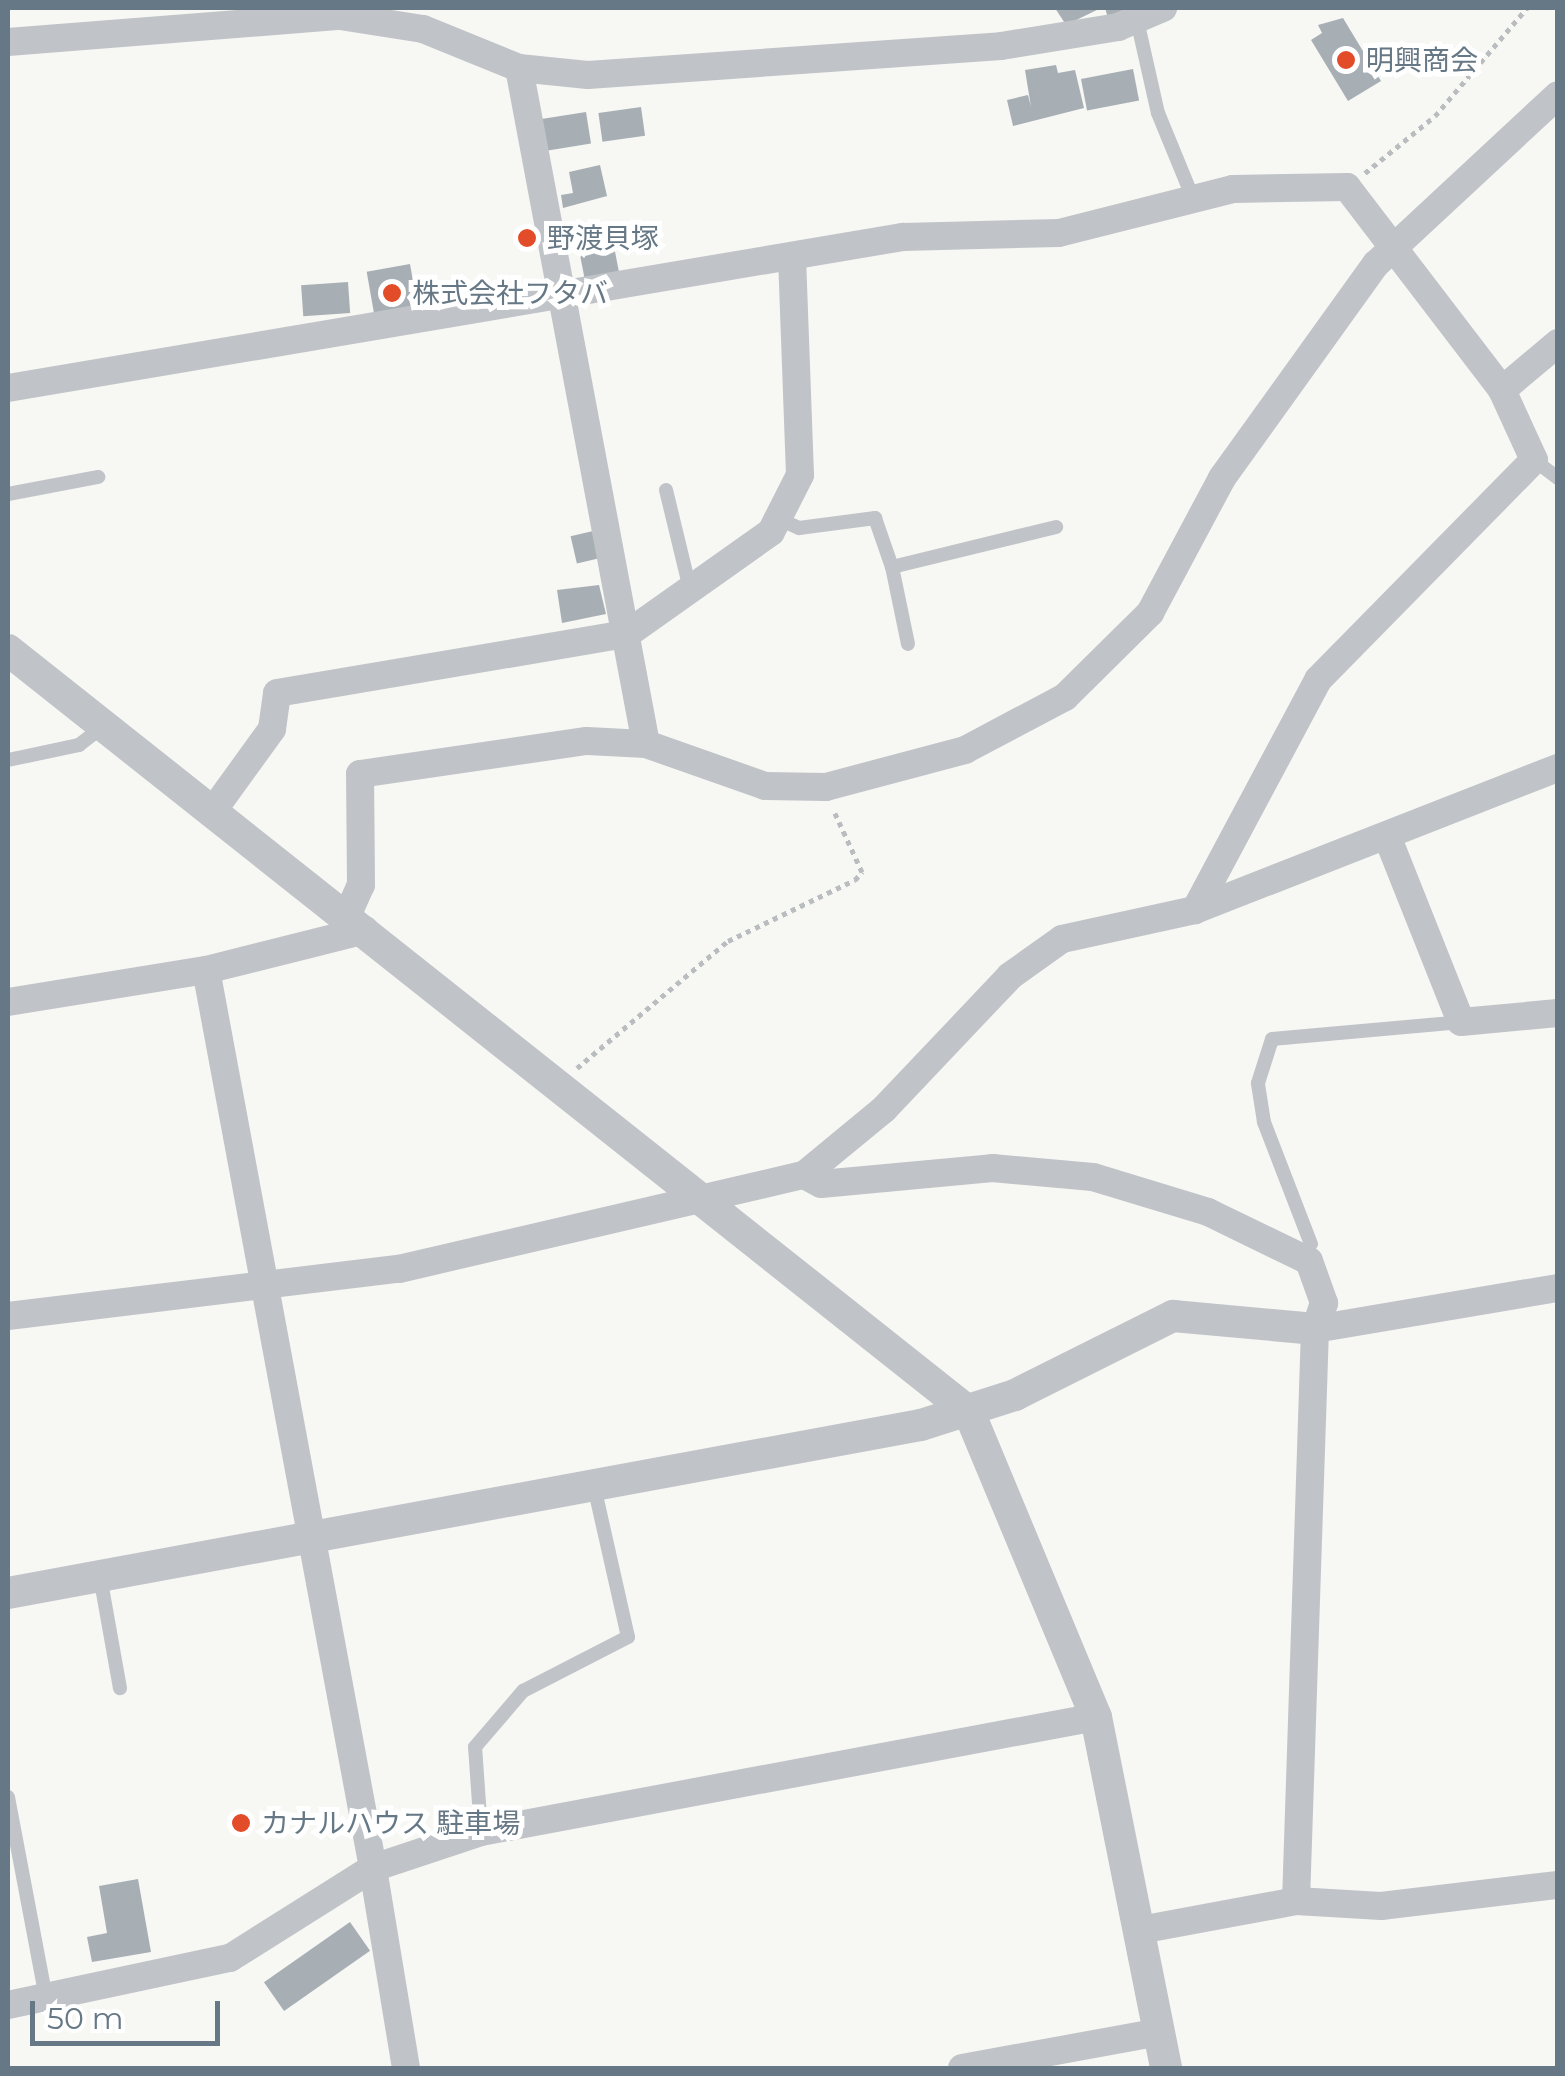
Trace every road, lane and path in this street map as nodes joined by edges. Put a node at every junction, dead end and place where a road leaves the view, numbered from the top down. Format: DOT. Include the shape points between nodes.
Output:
graph roads {
  1 [pos="1162,8"];
  2 [pos="1527,8"];
  3 [pos="1137,20"];
  4 [pos="8,42"];
  5 [pos="519,68"];
  6 [pos="1558,96"];
  7 [pos="1346,187"];
  8 [pos="1192,196"];
  9 [pos="1391,247"];
  10 [pos="792,258"];
  11 [pos="558,298"];
  12 [pos="1558,343"];
  13 [pos="8,388"];
  14 [pos="1502,390"];
  15 [pos="1534,460"];
  16 [pos="98,477"];
  17 [pos="1558,478"];
  18 [pos="666,490"];
  19 [pos="8,494"];
  20 [pos="781,520"];
  21 [pos="1056,528"];
  22 [pos="892,567"];
  23 [pos="690,589"];
  24 [pos="627,634"];
  25 [pos="908,644"];
  26 [pos="8,650"];
  27 [pos="102,727"];
  28 [pos="646,744"];
  29 [pos="8,760"];
  30 [pos="1558,768"];
  31 [pos="826,787"];
  32 [pos="212,812"];
  33 [pos="1387,836"];
  34 [pos="1196,910"];
  35 [pos="356,923"];
  36 [pos="206,970"];
  37 [pos="8,1002"];
  38 [pos="1558,1013"];
  39 [pos="1462,1022"];
  40 [pos="562,1082"];
  41 [pos="804,1175"];
  42 [pos="714,1201"];
  43 [pos="1310,1252"];
  44 [pos="1558,1288"];
  45 [pos="264,1290"];
  46 [pos="8,1316"];
  47 [pos="1314,1330"];
  48 [pos="969,1412"];
  49 [pos="594,1484"];
  50 [pos="312,1537"];
  51 [pos="100,1576"];
  52 [pos="8,1593"];
  53 [pos="120,1688"];
  54 [pos="1096,1718"];
  55 [pos="8,1797"];
  56 [pos="481,1832"];
  57 [pos="373,1868"];
  58 [pos="1558,1885"];
  59 [pos="1296,1901"];
  60 [pos="1140,1930"];
  61 [pos="46,1998"];
  62 [pos="8,2005"];
  63 [pos="1160,2032"];
  64 [pos="406,2068"];
  65 [pos="962,2068"];
  66 [pos="1166,2068"];
  1 -- 3 [label="street"];
  2 -- 7 [label="path" via="1435,116"];
  3 -- 5 [label="street" via="1001,46 588,75"];
  3 -- 8 [label="lane" via="1158,113"];
  4 -- 5 [label="street" via="340,16 423,29"];
  5 -- 11 [label="street"];
  6 -- 9 [label="street"];
  7 -- 8 [label="street" via="1300,182"];
  7 -- 9 [label="street"];
  8 -- 10 [label="street" via="1059,233 903,237"];
  9 -- 14 [label="street"];
  9 -- 31 [label="street" via="1222,478 1150,613 1093,676 966,750"];
  10 -- 11 [label="street"];
  10 -- 20 [label="street" via="800,475"];
  11 -- 13 [label="street"];
  11 -- 24 [label="street"];
  12 -- 14 [label="street"];
  14 -- 15 [label="street"];
  15 -- 17 [label="lane"];
  15 -- 34 [label="street" via="1318,680"];
  16 -- 19 [label="lane"];
  18 -- 23 [label="lane"];
  20 -- 22 [label="lane" via="798,528 874,518"];
  20 -- 23 [label="street"];
  21 -- 22 [label="lane"];
  22 -- 25 [label="lane"];
  23 -- 24 [label="street"];
  24 -- 28 [label="street"];
  24 -- 32 [label="street" via="276,693 272,729"];
  26 -- 27 [label="street"];
  27 -- 29 [label="lane" via="79,745"];
  27 -- 32 [label="street"];
  28 -- 31 [label="street" via="765,786"];
  28 -- 35 [label="street" via="587,741 360,774"];
  30 -- 33 [label="street"];
  31 -- 40 [label="path" via="862,872 855,880 728,940"];
  32 -- 35 [label="street"];
  33 -- 34 [label="street"];
  33 -- 39 [label="street"];
  34 -- 41 [label="street" via="1080,930 1038,953 884,1110"];
  35 -- 36 [label="street"];
  35 -- 40 [label="street"];
  36 -- 37 [label="street"];
  36 -- 45 [label="street"];
  38 -- 39 [label="street"];
  39 -- 43 [label="lane" via="1272,1038 1258,1083 1264,1122"];
  40 -- 42 [label="street"];
  41 -- 42 [label="street"];
  41 -- 43 [label="street" via="822,1184 992,1168 1093,1177"];
  42 -- 45 [label="street"];
  42 -- 48 [label="street"];
  43 -- 47 [label="street" via="1324,1302"];
  44 -- 47 [label="street"];
  45 -- 46 [label="street"];
  45 -- 50 [label="street"];
  47 -- 48 [label="street" via="1173,1316"];
  47 -- 59 [label="street"];
  48 -- 49 [label="street"];
  48 -- 54 [label="street"];
  49 -- 50 [label="street"];
  49 -- 56 [label="lane" via="628,1637 522,1691 475,1747"];
  50 -- 51 [label="street"];
  50 -- 57 [label="street"];
  51 -- 52 [label="street"];
  51 -- 53 [label="lane"];
  54 -- 56 [label="street"];
  54 -- 60 [label="street"];
  55 -- 61 [label="lane"];
  56 -- 57 [label="street"];
  57 -- 61 [label="street" via="230,1958"];
  57 -- 64 [label="street"];
  58 -- 59 [label="street" via="1381,1906"];
  59 -- 60 [label="street"];
  60 -- 63 [label="street"];
  61 -- 62 [label="street"];
  63 -- 65 [label="street"];
  63 -- 66 [label="street"];
}
